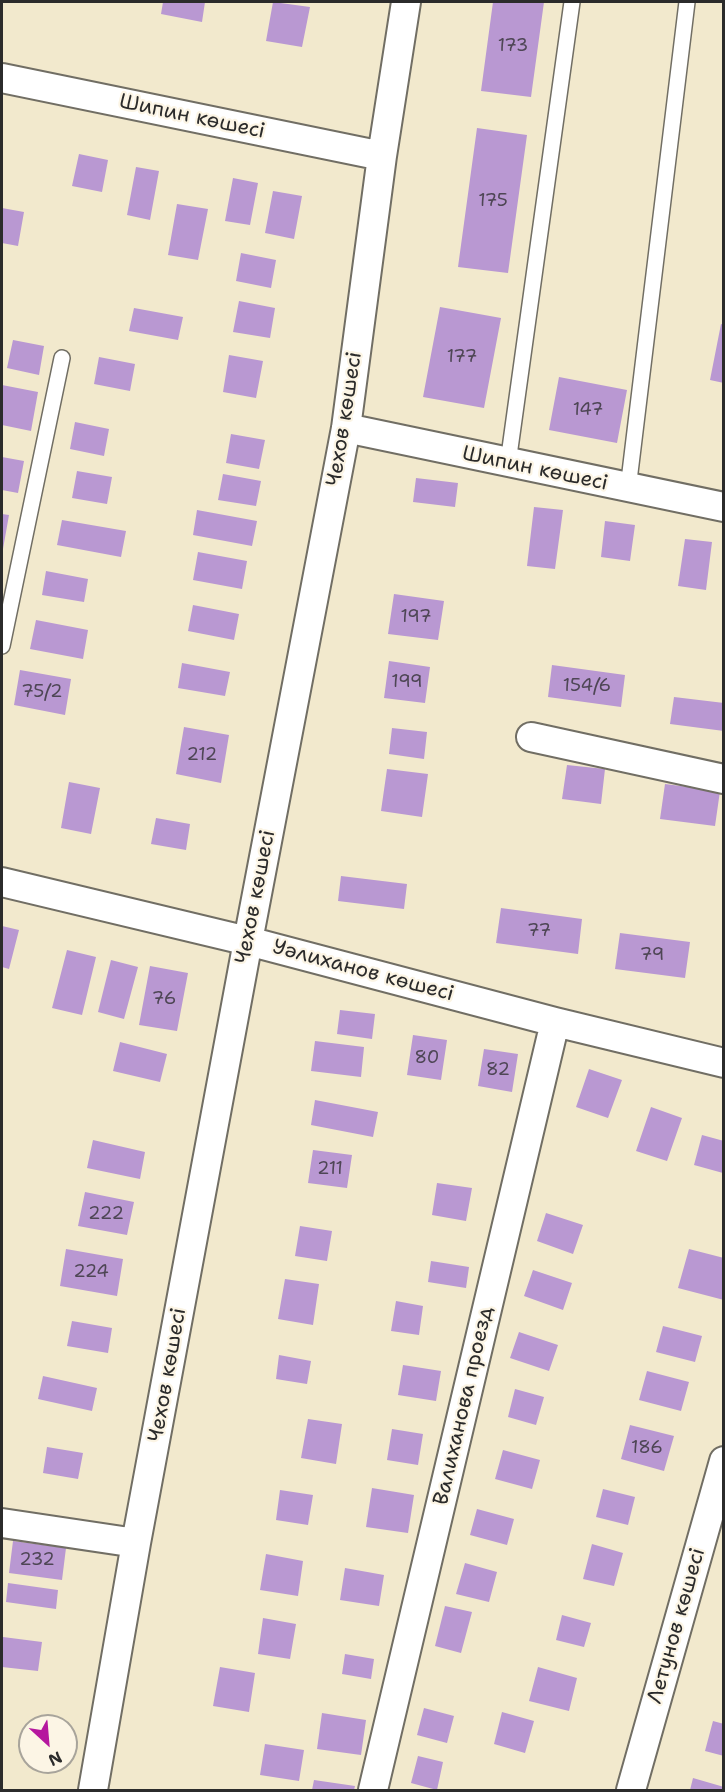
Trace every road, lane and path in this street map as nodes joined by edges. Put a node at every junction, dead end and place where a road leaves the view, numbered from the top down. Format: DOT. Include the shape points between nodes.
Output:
graph roads {
  1 [pos="406,2"];
  2 [pos="572,2"];
  3 [pos="687,2"];
  4 [pos="2,78"];
  5 [pos="382,156"];
  6 [pos="62,358"];
  7 [pos="346,428"];
  8 [pos="508,463"];
  9 [pos="628,489"];
  10 [pos="723,507"];
  11 [pos="2,646"];
  12 [pos="531,737"];
  13 [pos="723,779"];
  14 [pos="2,882"];
  15 [pos="248,941"];
  16 [pos="555,1022"];
  17 [pos="723,1063"];
  18 [pos="723,1461"];
  19 [pos="2,1523"];
  20 [pos="136,1543"];
  21 [pos="93,1791"];
  22 [pos="373,1791"];
  23 [pos="631,1791"];
  1 -- 5 [label="street, Чехов көшесі"];
  2 -- 8 [label="lane"];
  3 -- 9 [label="lane"];
  4 -- 5 [label="street, Шипин көшесі"];
  5 -- 7 [label="street, Чехов көшесі"];
  6 -- 11 [label="lane"];
  7 -- 8 [label="street, Шипин көшесі"];
  7 -- 15 [label="street, Чехов көшесі"];
  8 -- 9 [label="street, Шипин көшесі"];
  9 -- 10 [label="street, Шипин көшесі"];
  12 -- 13 [label="street"];
  14 -- 15 [label="street, Уәлиханов көшесі"];
  15 -- 16 [label="street, Уәлиханов көшесі"];
  15 -- 20 [label="street, Чехов көшесі"];
  16 -- 17 [label="street, Уәлиханов көшесі"];
  16 -- 22 [label="street, Валиханова проезд"];
  18 -- 23 [label="street, Летунов көшесі"];
  19 -- 20 [label="street"];
  20 -- 21 [label="street, Чехов көшесі"];
}
